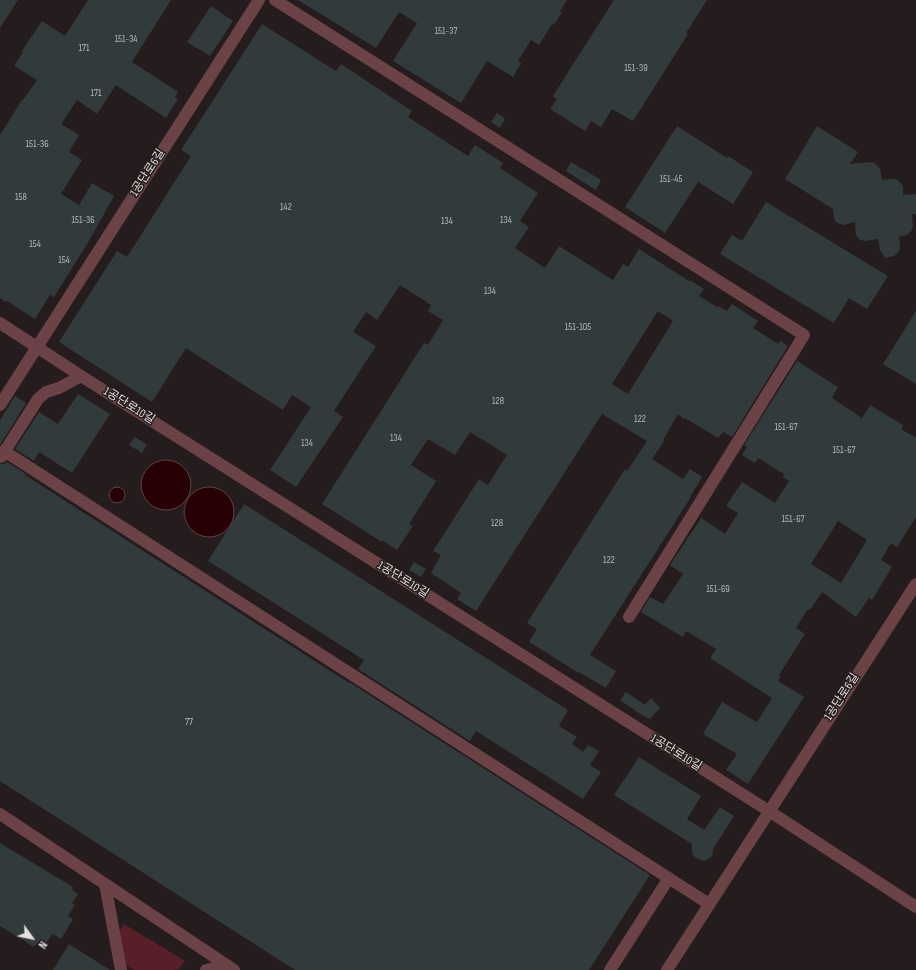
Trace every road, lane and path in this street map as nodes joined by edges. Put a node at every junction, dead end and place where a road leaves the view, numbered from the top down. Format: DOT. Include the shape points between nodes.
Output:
graph roads {
  1 [pos="259,0"];
  2 [pos="275,0"];
  3 [pos="0,323"];
  4 [pos="37,347"];
  5 [pos="81,376"];
  6 [pos="0,405"];
  7 [pos="2,455"];
  8 [pos="916,584"];
  9 [pos="629,617"];
  10 [pos="769,811"];
  11 [pos="0,814"];
  12 [pos="670,878"];
  13 [pos="105,884"];
  14 [pos="710,904"];
  15 [pos="916,907"];
  16 [pos="230,968"];
  17 [pos="121,970"];
  18 [pos="206,970"];
  19 [pos="610,970"];
  20 [pos="666,970"];
  1 -- 4 [label="street, 1공단로6길"];
  2 -- 9 [label="street" via="804,335"];
  3 -- 4 [label="street, 1공단로10길"];
  4 -- 5 [label="street, 1공단로10길"];
  4 -- 6 [label="street"];
  5 -- 7 [label="street" via="46,392 38,399"];
  5 -- 10 [label="street, 1공단로10길"];
  7 -- 12 [label="street"];
  8 -- 10 [label="street, 1공단로6길"];
  10 -- 14 [label="street"];
  10 -- 15 [label="street, 1공단로10길"];
  11 -- 13 [label="street"];
  12 -- 14 [label="street"];
  12 -- 19 [label="street"];
  13 -- 16 [label="street"];
  13 -- 17 [label="street"];
  14 -- 20 [label="street"];
  16 -- 18 [label="street"];
}
